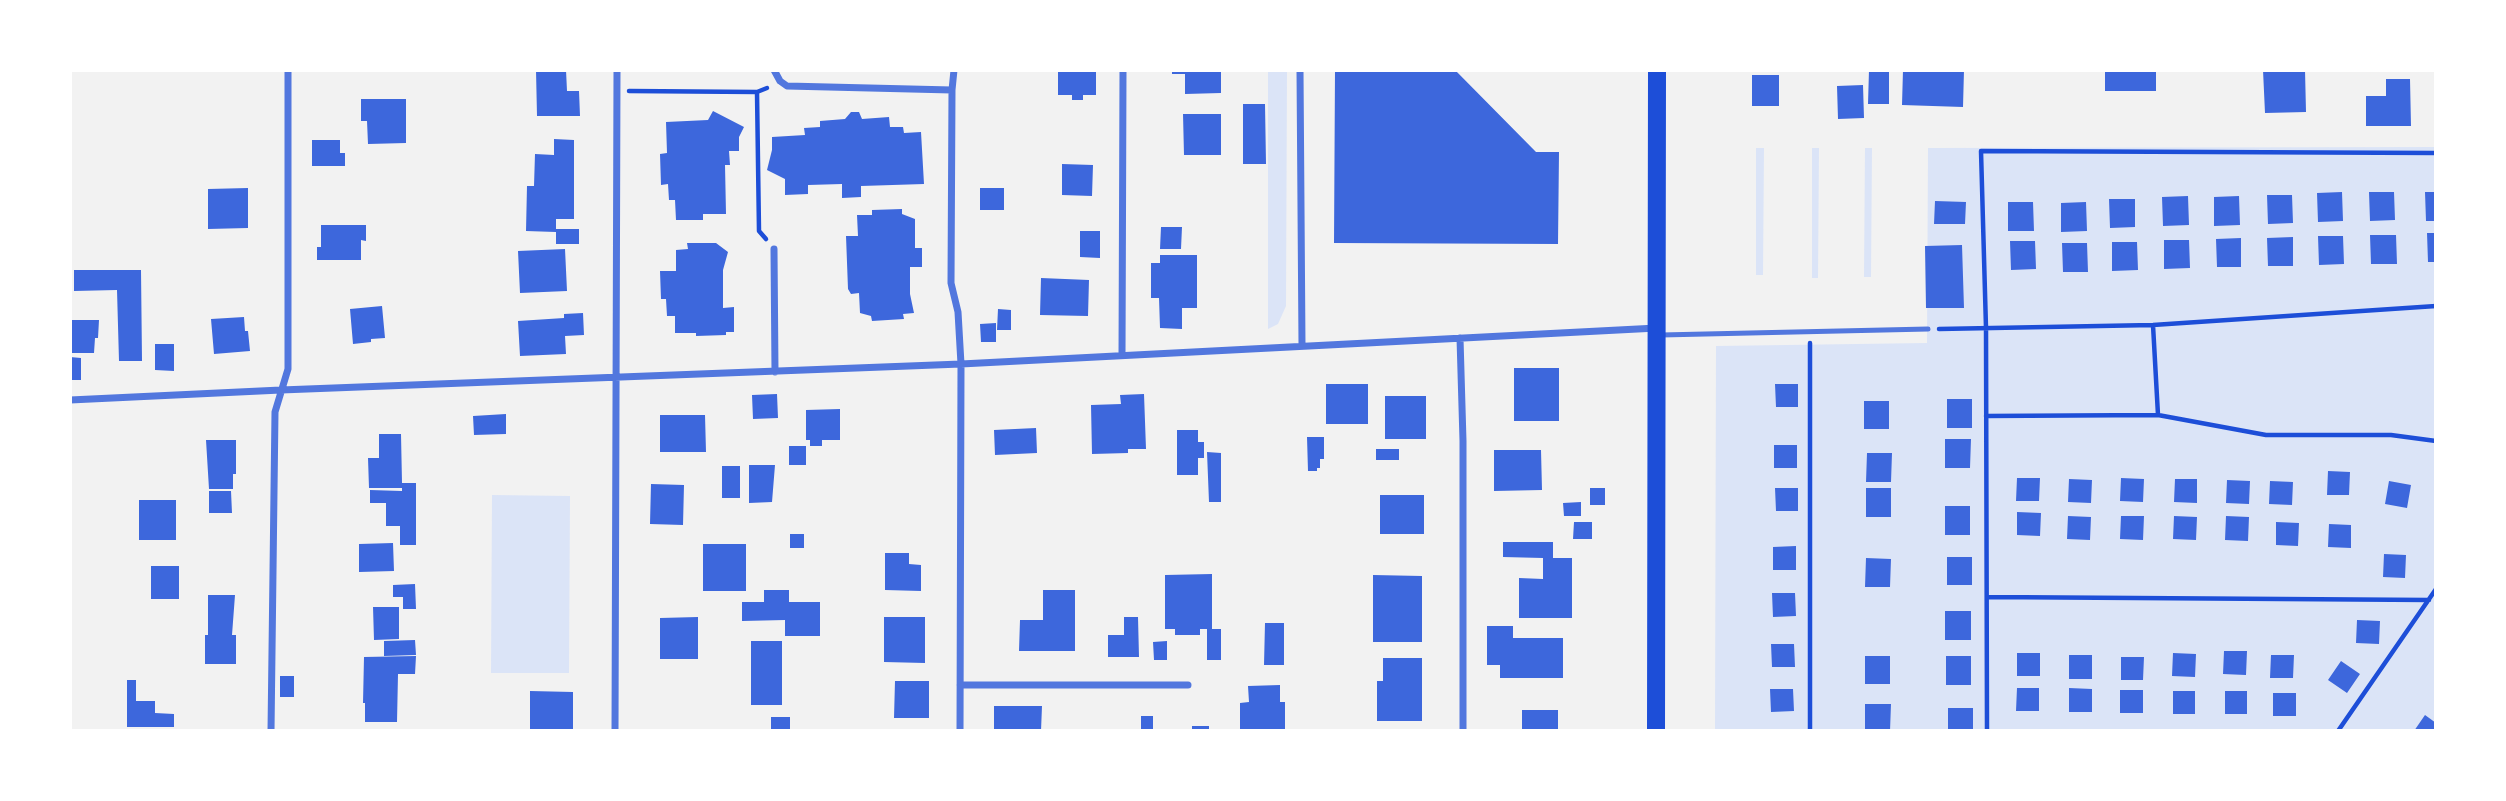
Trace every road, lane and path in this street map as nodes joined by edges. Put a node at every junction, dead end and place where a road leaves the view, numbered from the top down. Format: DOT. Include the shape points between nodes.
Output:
graph roads {
  1 [pos="288,70"];
  2 [pos="617,70"];
  3 [pos="774,70"];
  4 [pos="954,70"];
  5 [pos="1123,70"];
  6 [pos="1300,70"];
  7 [pos="1657,70"];
  8 [pos="780,80"];
  9 [pos="952,90"];
  10 [pos="617,91"];
  11 [pos="757,92"];
  12 [pos="2436,153"];
  13 [pos="774,249"];
  14 [pos="2436,306"];
  15 [pos="2153,325"];
  16 [pos="1986,328"];
  17 [pos="1928,329"];
  18 [pos="1658,332"];
  19 [pos="1810,332"];
  20 [pos="1460,338"];
  21 [pos="1301,345"];
  22 [pos="1122,355"];
  23 [pos="961,364"];
  24 [pos="775,372"];
  25 [pos="615,379"];
  26 [pos="281,390"];
  27 [pos="70,400"];
  28 [pos="2158,415"];
  29 [pos="1986,416"];
  30 [pos="2436,441"];
  31 [pos="2436,589"];
  32 [pos="1987,597"];
  33 [pos="2429,600"];
  34 [pos="960,685"];
  35 [pos="1188,685"];
  36 [pos="271,731"];
  37 [pos="615,731"];
  38 [pos="960,731"];
  39 [pos="1463,731"];
  40 [pos="1656,731"];
  41 [pos="1810,731"];
  42 [pos="1987,731"];
  43 [pos="2338,731"];
  1 -- 26 [label="street" via="288,369"];
  2 -- 10 [label="street"];
  3 -- 8 [label="street"];
  4 -- 9 [label="street"];
  5 -- 22 [label="street"];
  6 -- 21 [label="street"];
  7 -- 18 [label="main road"];
  8 -- 9 [label="street" via="786,86"];
  8 -- 11 [label="path"];
  9 -- 23 [label="street" via="950,283 958,312"];
  10 -- 11 [label="path"];
  10 -- 25 [label="street"];
  11 -- 13 [label="path" via="759,231"];
  12 -- 16 [label="path" via="1981,151"];
  13 -- 24 [label="street"];
  14 -- 15 [label="path"];
  15 -- 16 [label="path"];
  15 -- 28 [label="path"];
  16 -- 17 [label="path"];
  16 -- 29 [label="path"];
  17 -- 19 [label="lane"];
  18 -- 19 [label="lane"];
  18 -- 20 [label="street"];
  18 -- 40 [label="main road"];
  19 -- 41 [label="path"];
  20 -- 21 [label="street"];
  20 -- 39 [label="street"];
  21 -- 22 [label="street"];
  22 -- 23 [label="street"];
  23 -- 24 [label="street"];
  23 -- 34 [label="street"];
  24 -- 25 [label="street"];
  25 -- 26 [label="street"];
  25 -- 37 [label="street"];
  26 -- 27 [label="street"];
  26 -- 36 [label="street" via="275,412"];
  28 -- 29 [label="path"];
  28 -- 30 [label="path" via="2266,435 2391,435"];
  29 -- 32 [label="path"];
  31 -- 33 [label="path"];
  32 -- 33 [label="path"];
  32 -- 42 [label="path"];
  33 -- 43 [label="path"];
  34 -- 35 [label="street"];
  34 -- 38 [label="street"];
}
